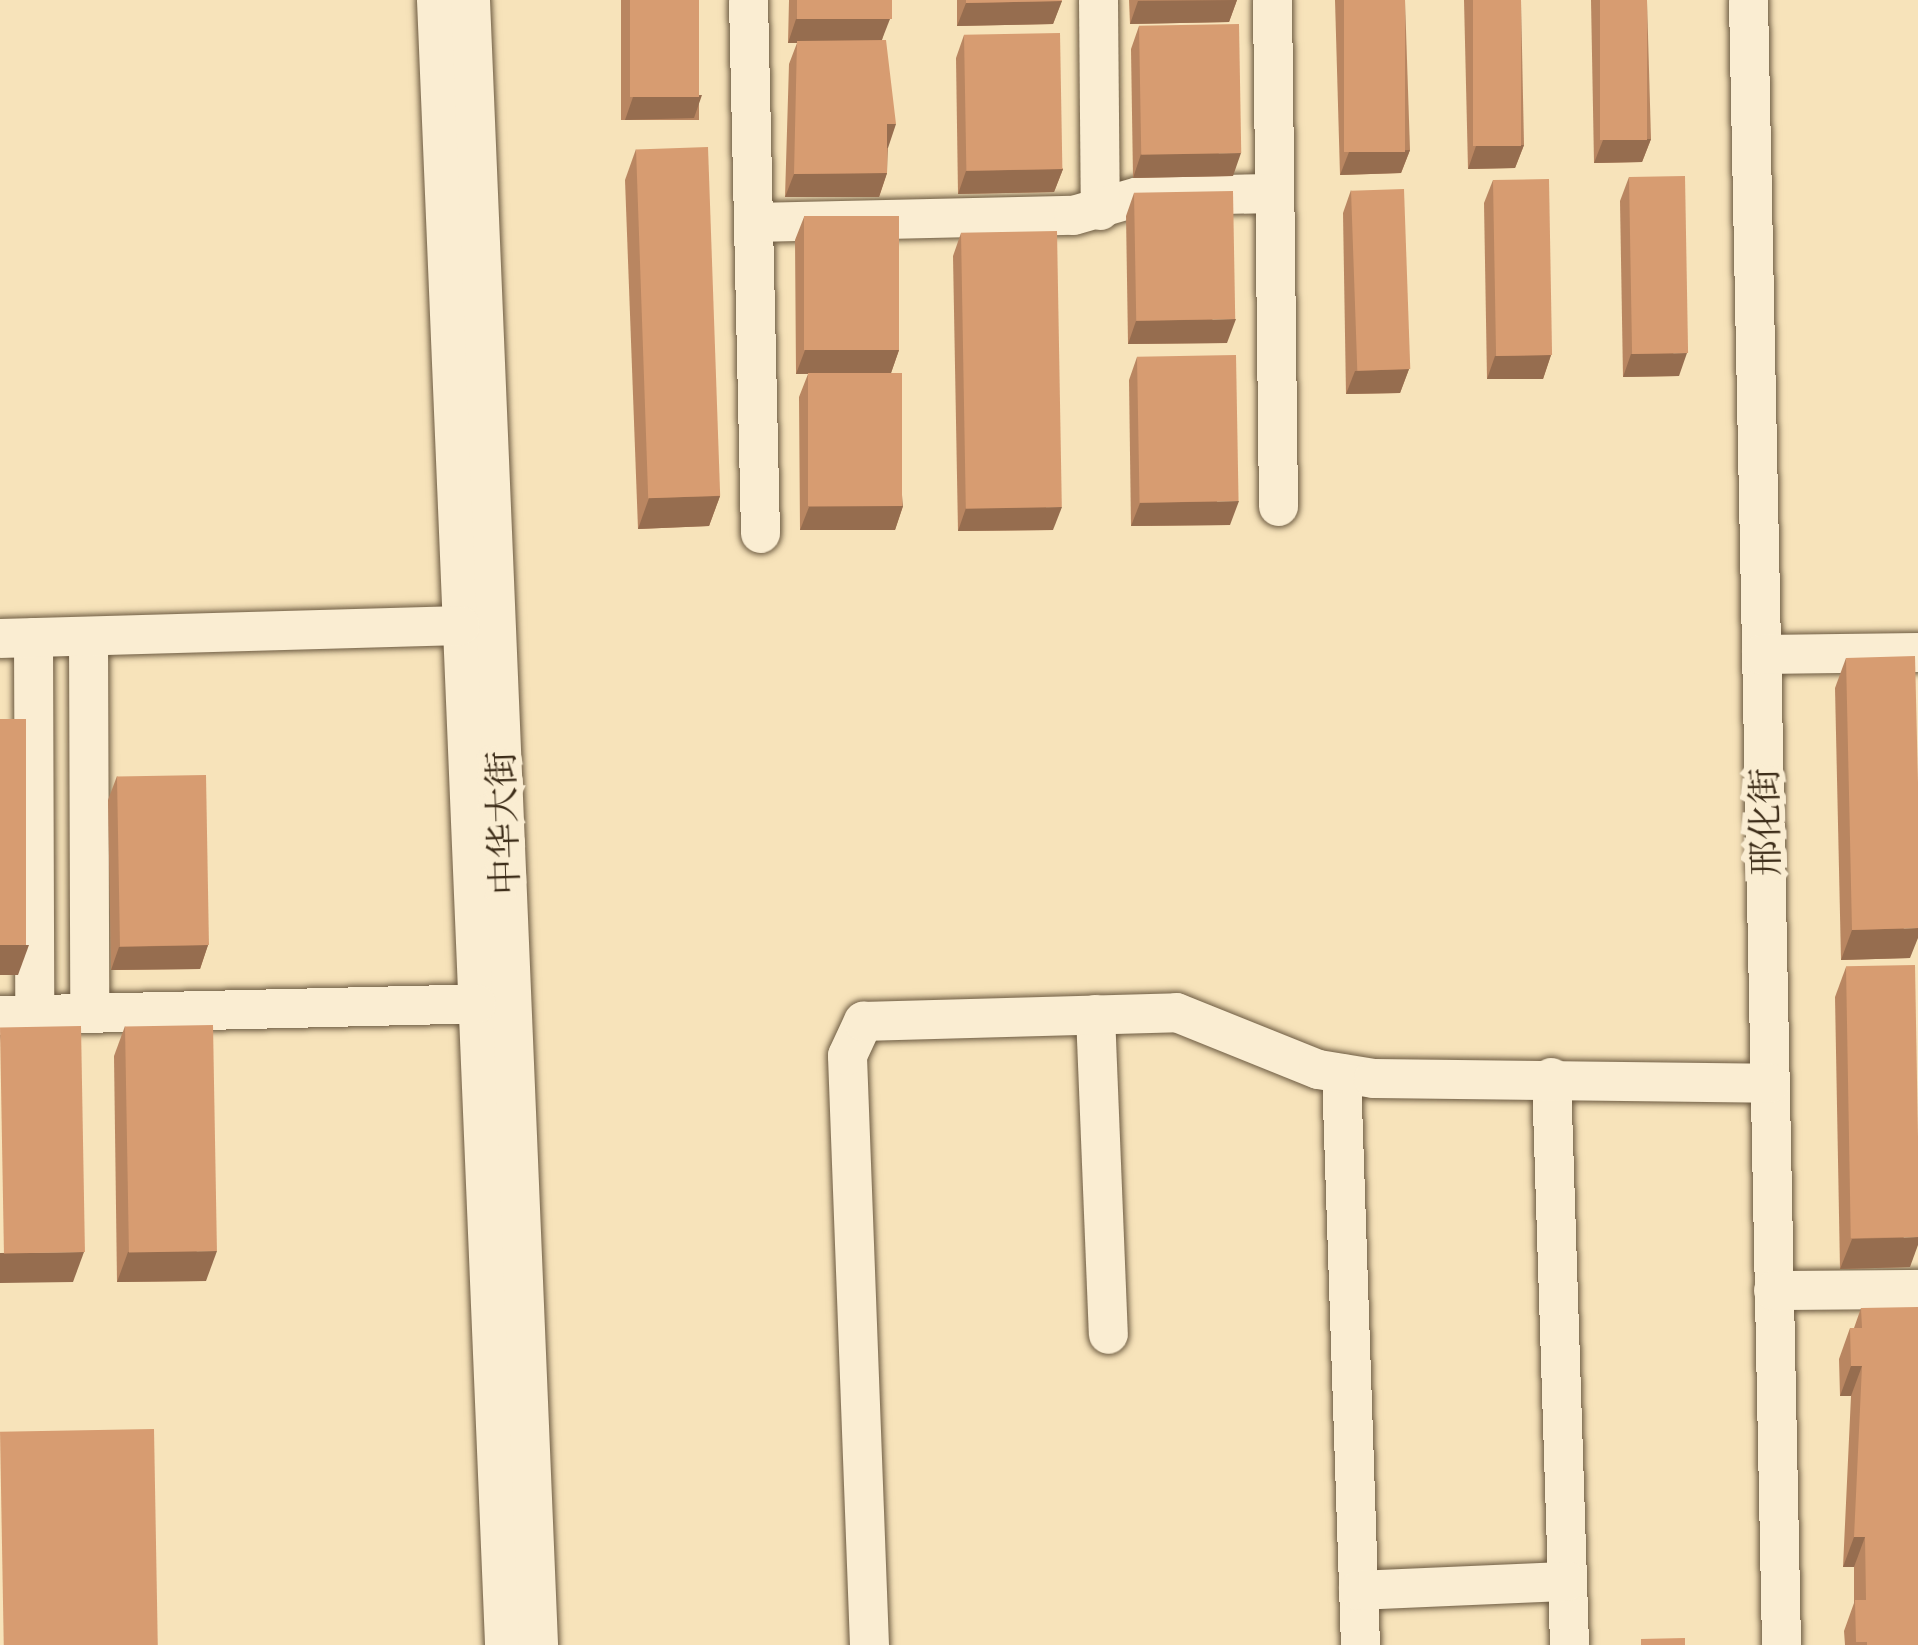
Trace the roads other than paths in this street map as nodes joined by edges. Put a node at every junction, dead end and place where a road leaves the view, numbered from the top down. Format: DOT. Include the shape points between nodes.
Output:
graph roads {
  1 [pos="436,0"];
  2 [pos="470,0"];
  3 [pos="748,0"];
  4 [pos="1098,0"];
  5 [pos="1272,0"];
  6 [pos="1748,0"];
  7 [pos="1274,193"];
  8 [pos="1100,210"];
  9 [pos="753,222"];
  10 [pos="1278,506"];
  11 [pos="760,533"];
  12 [pos="460,625"];
  13 [pos="88,635"];
  14 [pos="16,637"];
  15 [pos="1918,652"];
  16 [pos="1761,654"];
  17 [pos="476,1003"];
  18 [pos="89,1012"];
  19 [pos="17,1014"];
  20 [pos="1096,1014"];
  21 [pos="1340,1073"];
  22 [pos="1552,1077"];
  23 [pos="1770,1083"];
  24 [pos="1918,1289"];
  25 [pos="1773,1290"];
  26 [pos="1108,1334"];
  27 [pos="1567,1581"];
  28 [pos="1358,1590"];
  29 [pos="504,1645"];
  30 [pos="538,1645"];
  31 [pos="868,1645"];
  32 [pos="1360,1645"];
  33 [pos="1569,1645"];
  34 [pos="1781,1645"];
  1 -- 12 [label="street, 中华大街"];
  2 -- 30 [label="street, 中华大街"];
  3 -- 9 [label="street"];
  4 -- 8 [label="street"];
  5 -- 7 [label="street"];
  6 -- 16 [label="street, 邢化街"];
  7 -- 8 [label="street" via="1138,196"];
  7 -- 10 [label="street"];
  8 -- 9 [label="street"];
  9 -- 11 [label="street"];
  12 -- 13 [label="street"];
  12 -- 17 [label="street, 中华大街"];
  13 -- 14 [label="street"];
  13 -- 18 [label="street"];
  14 -- 19 [label="street"];
  15 -- 16 [label="street"];
  16 -- 23 [label="street, 邢化街"];
  17 -- 18 [label="street"];
  17 -- 29 [label="street, 中华大街"];
  18 -- 19 [label="street"];
  20 -- 21 [label="street" via="1221,1022"];
  20 -- 26 [label="street"];
  20 -- 31 [label="street" via="863,1022 850,1035"];
  21 -- 22 [label="street"];
  21 -- 28 [label="street"];
  22 -- 23 [label="street"];
  22 -- 27 [label="street"];
  23 -- 25 [label="street, 邢化街"];
  24 -- 25 [label="street"];
  25 -- 34 [label="street, 邢化街"];
  27 -- 28 [label="street"];
  27 -- 33 [label="street"];
  28 -- 32 [label="street"];
}
